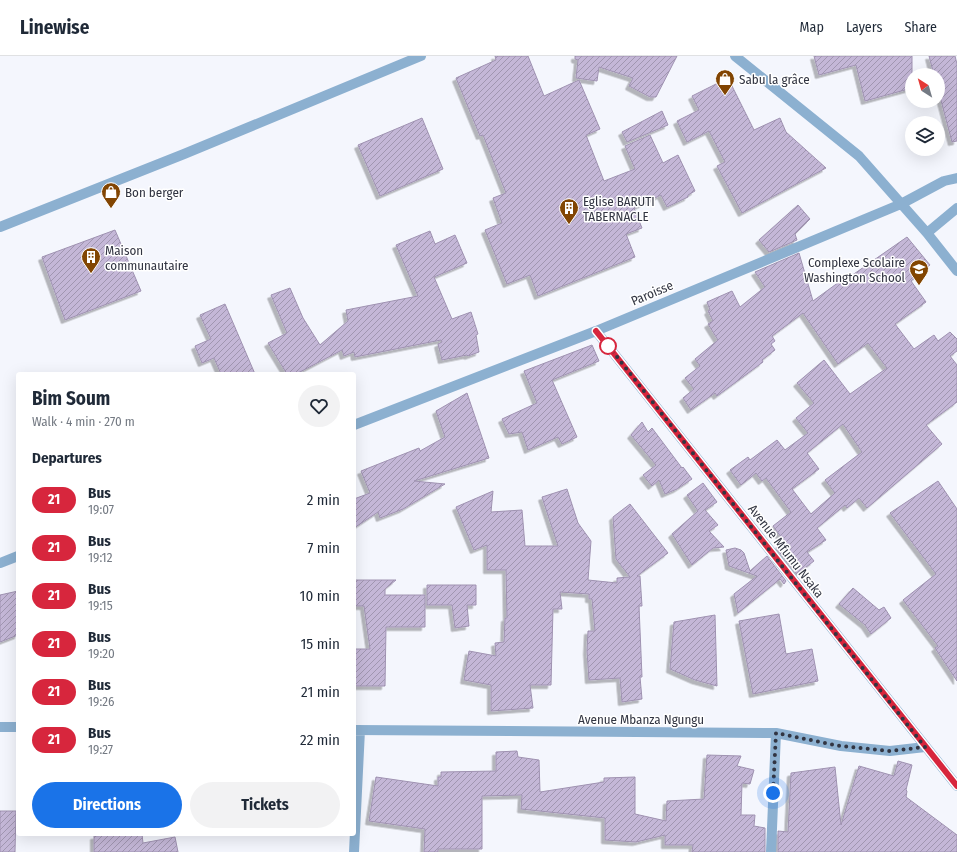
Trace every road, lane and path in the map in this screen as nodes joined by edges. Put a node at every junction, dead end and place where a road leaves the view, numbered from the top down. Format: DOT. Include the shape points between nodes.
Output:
graph roads {
  1 [pos="421,56"];
  2 [pos="735,56"];
  3 [pos="957,178"];
  4 [pos="901,204"];
  5 [pos="957,208"];
  6 [pos="0,227"];
  7 [pos="927,233"];
  8 [pos="957,271"];
  9 [pos="596,331"];
  10 [pos="356,424"];
  11 [pos="16,557"];
  12 [pos="0,563"];
  13 [pos="0,727"];
  14 [pos="16,727"];
  15 [pos="357,730"];
  16 [pos="776,733"];
  17 [pos="925,747"];
  18 [pos="356,771"];
  19 [pos="957,786"];
  20 [pos="354,836"];
  21 [pos="354,852"];
  22 [pos="771,852"];
  1 -- 6 [label="street"];
  2 -- 4 [label="street" via="859,156"];
  3 -- 4 [label="street, Paroisse" via="944,181"];
  4 -- 7 [label="street"];
  4 -- 9 [label="street, Paroisse"];
  5 -- 7 [label="street"];
  7 -- 8 [label="street"];
  9 -- 10 [label="street, Paroisse"];
  9 -- 17 [label="street, Avenue Mfumu Nsaka"];
  11 -- 12 [label="street"];
  13 -- 14 [label="street"];
  15 -- 16 [label="street, Avenue Mbanza Ngungu"];
  15 -- 18 [label="street"];
  16 -- 17 [label="street, Avenue Mbanza Ngungu" via="840,746 890,751"];
  16 -- 22 [label="street"];
  17 -- 19 [label="street, Avenue Mfumu Nsaka"];
  20 -- 21 [label="street"];
}
